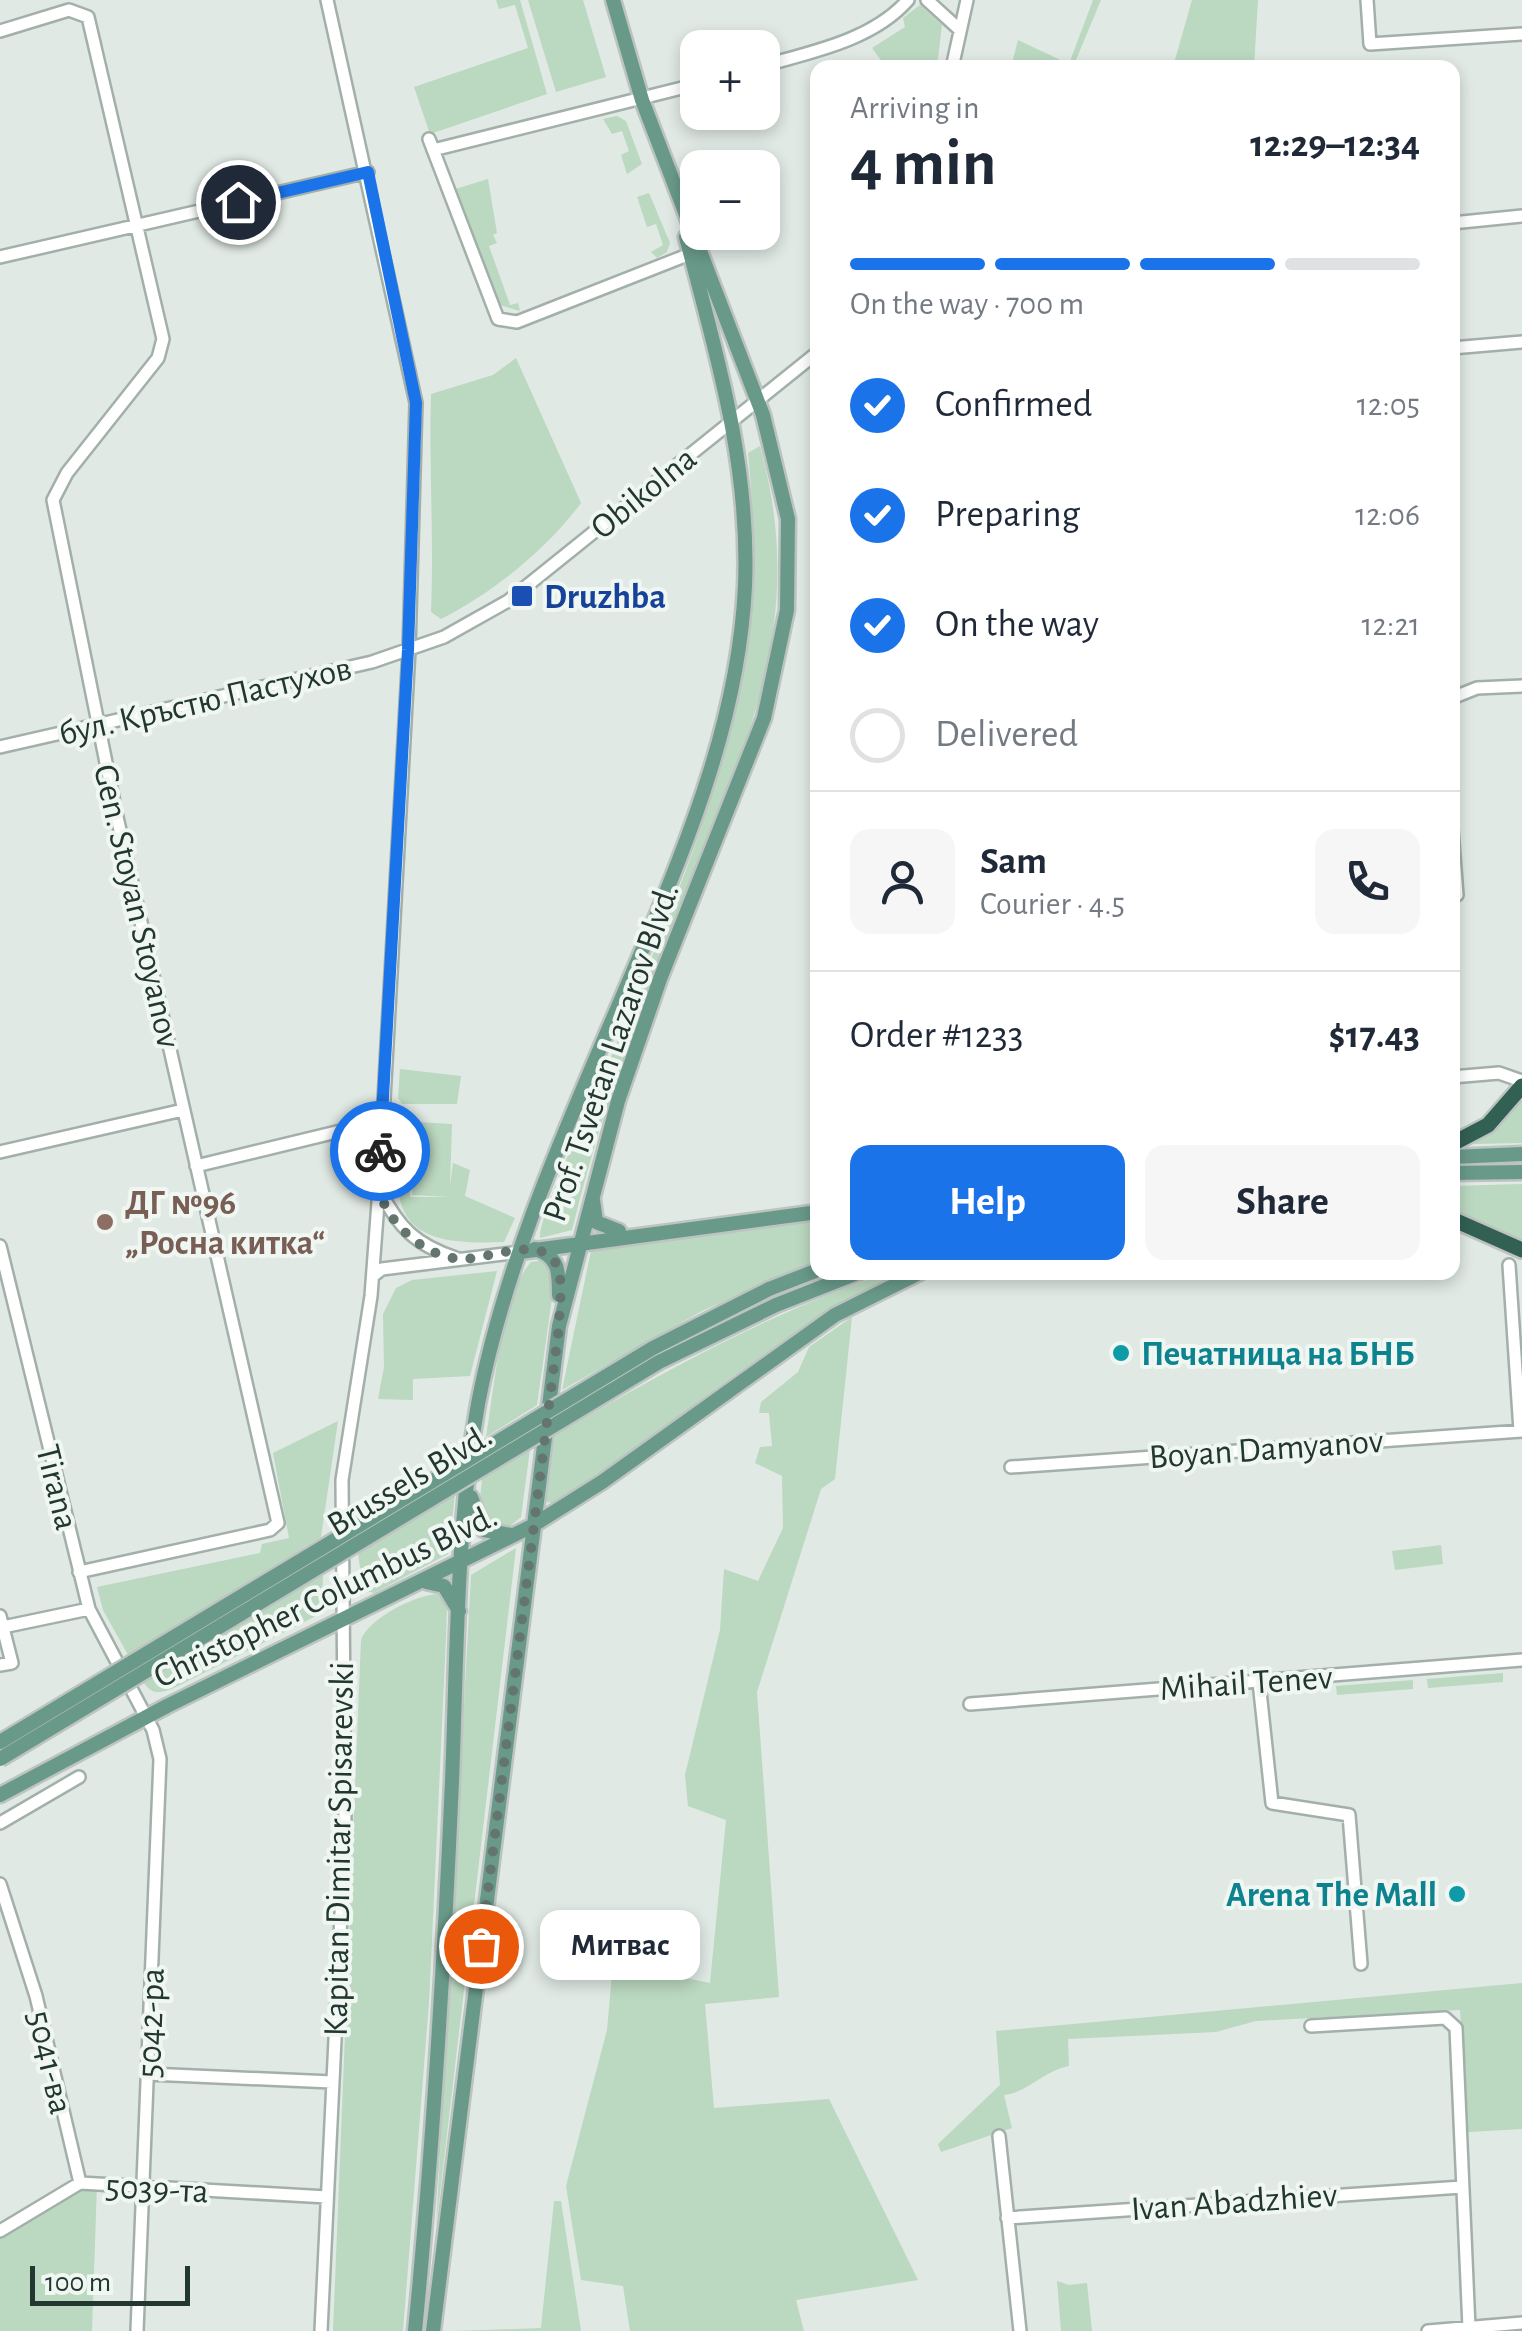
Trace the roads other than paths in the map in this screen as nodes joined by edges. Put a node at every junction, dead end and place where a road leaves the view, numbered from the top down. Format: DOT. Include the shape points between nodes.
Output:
graph roads {
  1 [pos="327,0"];
  2 [pos="614,0"];
  3 [pos="908,0"];
  4 [pos="928,0"];
  5 [pos="968,0"];
  6 [pos="1367,0"];
  7 [pos="960,30"];
  8 [pos="0,31"];
  9 [pos="1522,34"];
  10 [pos="954,60"];
  11 [pos="780,61"];
  12 [pos="680,89"];
  13 [pos="642,100"];
  14 [pos="368,172"];
  15 [pos="670,178"];
  16 [pos="1522,216"];
  17 [pos="1460,222"];
  18 [pos="134,226"];
  19 [pos="690,254"];
  20 [pos="0,258"];
  21 [pos="1522,342"];
  22 [pos="1460,347"];
  23 [pos="810,358"];
  24 [pos="758,399"];
  25 [pos="734,418"];
  26 [pos="408,650"];
  27 [pos="1522,686"];
  28 [pos="1460,695"];
  29 [pos="97,725"];
  30 [pos="0,747"];
  31 [pos="1460,1075"];
  32 [pos="1522,1084"];
  33 [pos="184,1110"];
  34 [pos="382,1122"];
  35 [pos="1460,1140"];
  36 [pos="0,1152"];
  37 [pos="1522,1154"];
  38 [pos="1460,1157"];
  39 [pos="196,1166"];
  40 [pos="1522,1172"];
  41 [pos="1460,1173"];
  42 [pos="593,1185"];
  43 [pos="379,1189"];
  44 [pos="810,1213"];
  45 [pos="1460,1223"];
  46 [pos="640,1233"];
  47 [pos="578,1242"];
  48 [pos="0,1246"];
  49 [pos="527,1250"];
  50 [pos="1522,1250"];
  51 [pos="460,1260"];
  52 [pos="1509,1265"];
  53 [pos="810,1273"];
  54 [pos="373,1276"];
  55 [pos="840,1280"];
  56 [pos="905,1280"];
  57 [pos="559,1326"];
  58 [pos="1521,1431"];
  59 [pos="1011,1467"];
  60 [pos="468,1487"];
  61 [pos="532,1526"];
  62 [pos="515,1534"];
  63 [pos="462,1562"];
  64 [pos="79,1572"];
  65 [pos="420,1583"];
  66 [pos="89,1608"];
  67 [pos="459,1611"];
  68 [pos="1,1621"];
  69 [pos="340,1622"];
  70 [pos="1522,1660"];
  71 [pos="6,1664"];
  72 [pos="1259,1682"];
  73 [pos="970,1704"];
  74 [pos="146,1717"];
  75 [pos="0,1742"];
  76 [pos="0,1759"];
  77 [pos="79,1776"];
  78 [pos="0,1795"];
  79 [pos="0,1823"];
  80 [pos="0,1884"];
  81 [pos="1361,1964"];
  82 [pos="1311,2026"];
  83 [pos="149,2074"];
  84 [pos="332,2082"];
  85 [pos="999,2136"];
  86 [pos="80,2183"];
  87 [pos="142,2188"];
  88 [pos="1462,2188"];
  89 [pos="327,2197"];
  90 [pos="1007,2218"];
  91 [pos="0,2230"];
  92 [pos="1522,2323"];
  93 [pos="1470,2328"];
  94 [pos="137,2331"];
  95 [pos="321,2331"];
  96 [pos="415,2331"];
  97 [pos="433,2331"];
  98 [pos="1020,2331"];
  99 [pos="1428,2331"];
  1 -- 14 [label="street, Kapitan Dimitar Spisarevski"];
  2 -- 13 [label="main road, Prof. Tsvetan Lazarov Blvd."];
  3 -- 11 [label="street" via="838,45"];
  4 -- 7 [label="street"];
  5 -- 7 [label="street"];
  6 -- 9 [label="street" via="1370,44"];
  7 -- 10 [label="street"];
  8 -- 18 [label="street, Gen. Stoyan Stoyanov" via="69,10 79,10 93,28"];
  12 -- 13 [label="street"];
  13 -- 15 [label="main road, Prof. Tsvetan Lazarov Blvd."];
  13 -- 19 [label="street" via="431,144 498,319 518,322"];
  14 -- 18 [label="street"];
  14 -- 26 [label="street, Kapitan Dimitar Spisarevski" via="414,385"];
  15 -- 19 [label="main road, Prof. Tsvetan Lazarov Blvd."];
  15 -- 24 [label="main road, Prof. Tsvetan Lazarov Blvd."];
  16 -- 17 [label="street"];
  18 -- 20 [label="street"];
  18 -- 29 [label="street, Gen. Stoyan Stoyanov" via="163,350 52,500"];
  19 -- 25 [label="main road, Prof. Tsvetan Lazarov Blvd."];
  21 -- 22 [label="street"];
  23 -- 24 [label="street, Obikolna"];
  24 -- 25 [label="street, Obikolna"];
  24 -- 42 [label="main road, Prof. Tsvetan Lazarov Blvd." via="789,537 788,610 778,665 760,728 655,995"];
  25 -- 26 [label="street, Obikolna" via="508,601"];
  25 -- 49 [label="main road, Prof. Tsvetan Lazarov Blvd." via="744,588 719,746"];
  26 -- 29 [label="street, бул. Кръстю Пастухов"];
  26 -- 34 [label="street, Kapitan Dimitar Spisarevski"];
  27 -- 28 [label="street"];
  29 -- 30 [label="street, бул. Кръстю Пастухов"];
  29 -- 33 [label="street, Gen. Stoyan Stoyanov"];
  31 -- 32 [label="street" via="1499,1073"];
  32 -- 35 [label="highway" via="1488,1125"];
  33 -- 36 [label="street"];
  33 -- 39 [label="street, Gen. Stoyan Stoyanov"];
  34 -- 39 [label="street"];
  34 -- 43 [label="street, Kapitan Dimitar Spisarevski"];
  37 -- 38 [label="main road"];
  39 -- 64 [label="street, Gen. Stoyan Stoyanov" via="278,1523"];
  40 -- 41 [label="main road"];
  42 -- 46 [label="main road" via="598,1225"];
  42 -- 47 [label="main road, Prof. Tsvetan Lazarov Blvd."];
  43 -- 51 [label="street" via="421,1247"];
  43 -- 54 [label="street, Kapitan Dimitar Spisarevski"];
  44 -- 46 [label="main road"];
  45 -- 50 [label="highway"];
  46 -- 47 [label="main road"];
  47 -- 49 [label="main road"];
  47 -- 57 [label="main road, Prof. Tsvetan Lazarov Blvd."];
  48 -- 64 [label="street, Tirana"];
  49 -- 51 [label="street"];
  49 -- 57 [label="main road" via="550,1256 558,1266"];
  49 -- 60 [label="main road, Prof. Tsvetan Lazarov Blvd." via="491,1344"];
  51 -- 54 [label="street" via="382,1269"];
  52 -- 58 [label="street"];
  53 -- 75 [label="main road, Brussels Blvd., bridge" via="653,1348"];
  54 -- 69 [label="street, Kapitan Dimitar Spisarevski" via="342,1480"];
  55 -- 76 [label="main road, Brussels Blvd., bridge" via="659,1362"];
  56 -- 61 [label="main road, Christopher Columbus Blvd." via="835,1316"];
  57 -- 61 [label="main road, Prof. Tsvetan Lazarov Blvd."];
  58 -- 59 [label="street, Boyan Damyanov"];
  60 -- 62 [label="main road" via="484,1530"];
  60 -- 63 [label="main road, Prof. Tsvetan Lazarov Blvd."];
  61 -- 62 [label="main road, Christopher Columbus Blvd."];
  61 -- 97 [label="main road, Prof. Tsvetan Lazarov Blvd."];
  62 -- 63 [label="main road, Christopher Columbus Blvd."];
  63 -- 65 [label="main road, Christopher Columbus Blvd."];
  63 -- 67 [label="main road, Prof. Tsvetan Lazarov Blvd."];
  64 -- 66 [label="street, Tirana"];
  65 -- 67 [label="main road" via="442,1585"];
  65 -- 69 [label="main road, Christopher Columbus Blvd."];
  66 -- 68 [label="street"];
  66 -- 74 [label="street, Tirana"];
  67 -- 96 [label="main road, Prof. Tsvetan Lazarov Blvd." via="437,2089"];
  68 -- 71 [label="street"];
  69 -- 74 [label="main road, Christopher Columbus Blvd."];
  69 -- 84 [label="street, Kapitan Dimitar Spisarevski" via="346,1790"];
  70 -- 72 [label="street, Mihail Tenev"];
  72 -- 73 [label="street, Mihail Tenev"];
  72 -- 81 [label="street" via="1272,1804 1349,1815"];
  74 -- 78 [label="main road, Christopher Columbus Blvd."];
  74 -- 83 [label="street, 5042-ра" via="160,1760"];
  77 -- 79 [label="street"];
  80 -- 86 [label="street, 5041-ва" via="36,1996"];
  82 -- 88 [label="street" via="1445,2018 1456,2028"];
  83 -- 84 [label="street"];
  83 -- 87 [label="street, 5042-ра"];
  84 -- 89 [label="street, Kapitan Dimitar Spisarevski"];
  85 -- 90 [label="street"];
  86 -- 87 [label="street, 5039-та"];
  86 -- 91 [label="street, 5039-та"];
  87 -- 89 [label="street, 5039-та"];
  87 -- 94 [label="street, 5042-ра"];
  88 -- 90 [label="street, Ivan Abadzhiev"];
  88 -- 93 [label="street"];
  89 -- 95 [label="street, Kapitan Dimitar Spisarevski"];
  90 -- 98 [label="street"];
  92 -- 93 [label="street"];
  93 -- 99 [label="street"];
}
